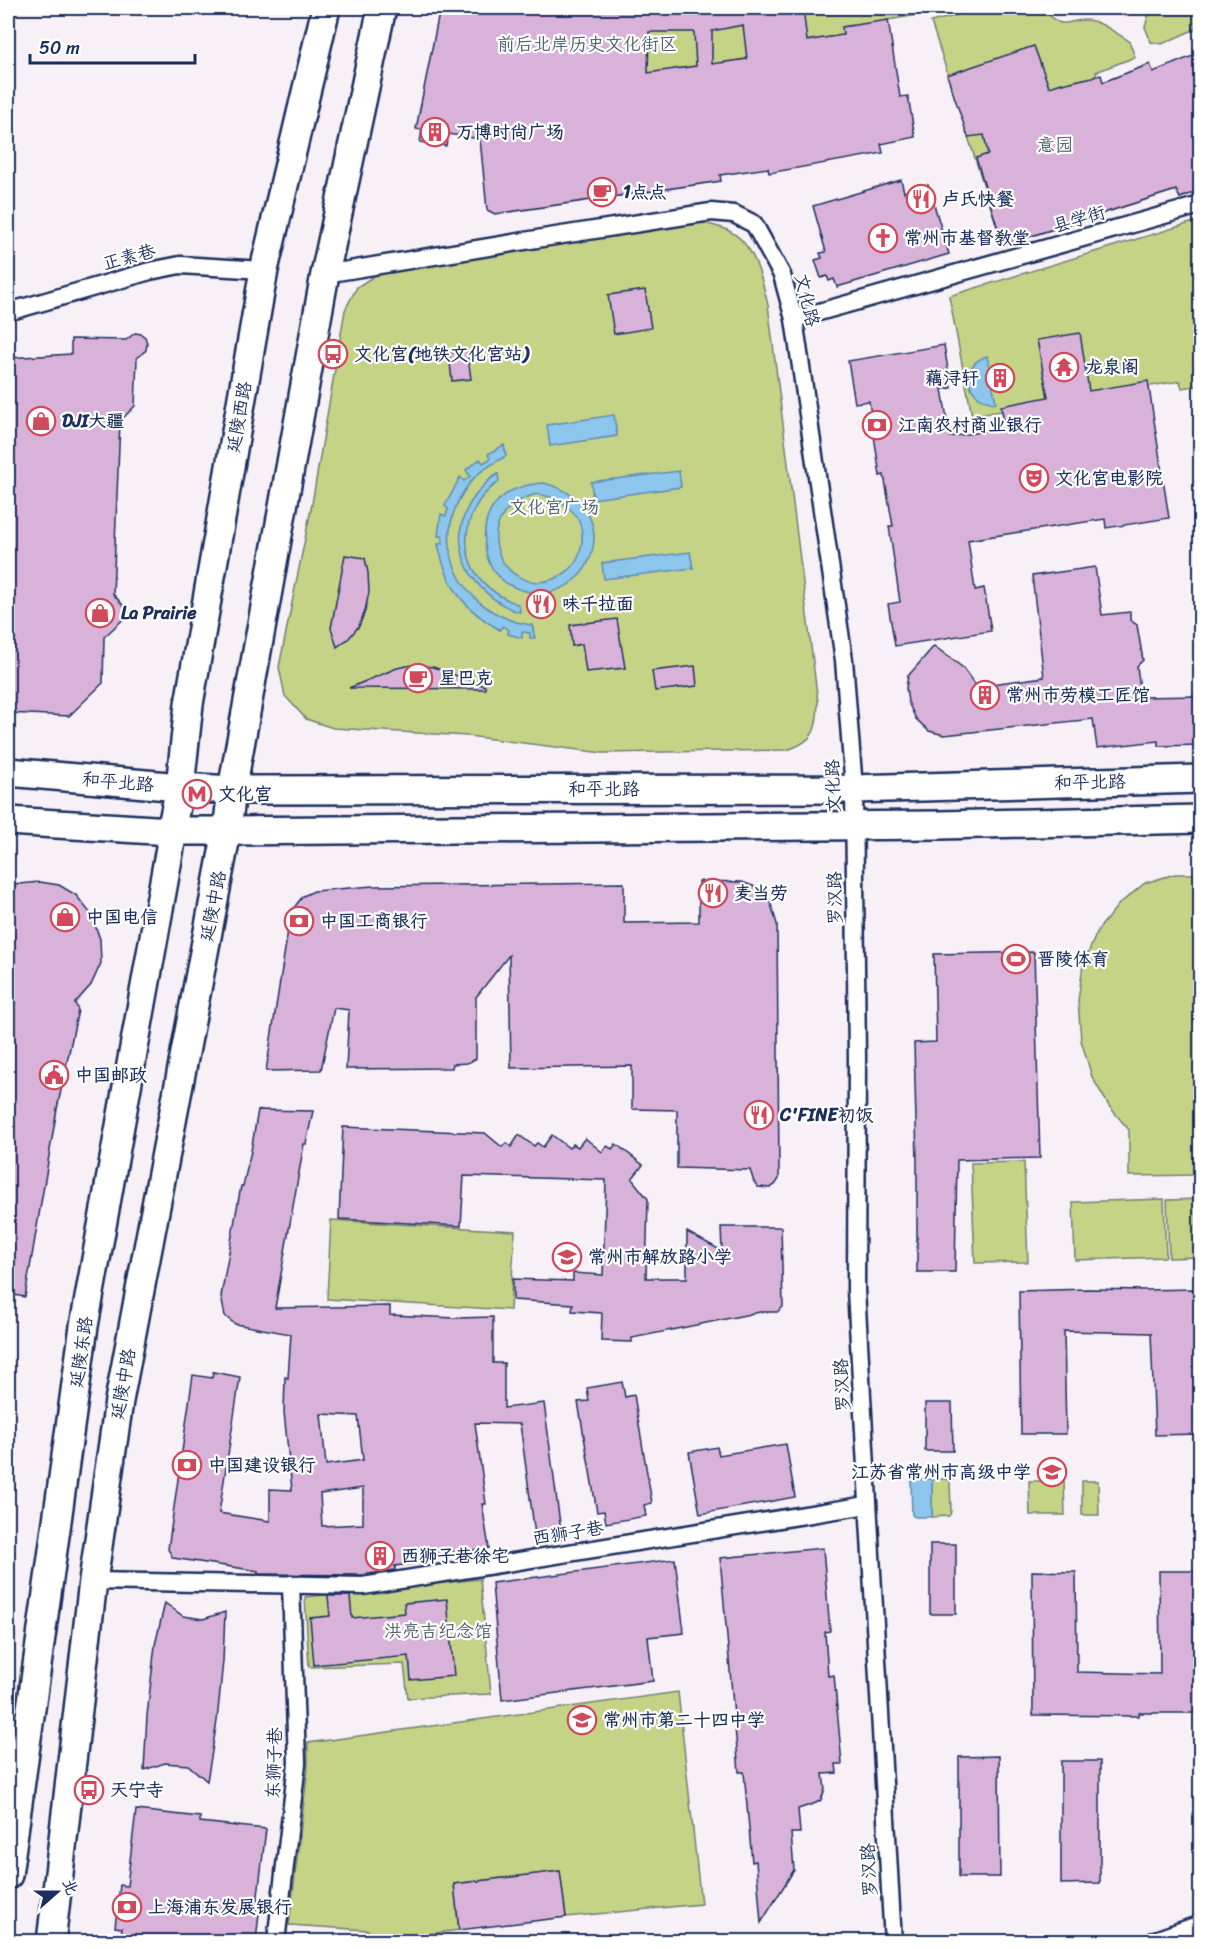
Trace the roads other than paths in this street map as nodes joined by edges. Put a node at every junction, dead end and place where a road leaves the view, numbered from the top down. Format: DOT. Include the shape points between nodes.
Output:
graph roads {
  1 [pos="326,8"];
  2 [pos="382,8"];
  3 [pos="1200,205"];
  4 [pos="264,270"];
  5 [pos="325,274"];
  6 [pos="8,312"];
  7 [pos="794,319"];
  8 [pos="8,772"];
  9 [pos="1200,779"];
  10 [pos="180,787"];
  11 [pos="854,789"];
  12 [pos="232,790"];
  13 [pos="1200,819"];
  14 [pos="8,821"];
  15 [pos="853,825"];
  16 [pos="171,831"];
  17 [pos="227,831"];
  18 [pos="867,1505"];
  19 [pos="93,1581"];
  20 [pos="291,1584"];
  21 [pos="8,1875"];
  22 [pos="1200,1927"];
  23 [pos="51,1941"];
  24 [pos="276,1941"];
  25 [pos="893,1941"];
  26 [pos="1156,1941"];
  1 -- 4 [label="main road, 延陵西路"];
  2 -- 5 [label="main road"];
  3 -- 7 [label="street, 县学街"];
  4 -- 6 [label="street, 正素巷" via="180,265"];
  4 -- 10 [label="main road, 延陵西路" via="189,704"];
  5 -- 7 [label="street, 文化路" via="711,212 735,214 754,224 782,275"];
  5 -- 12 [label="main road"];
  7 -- 11 [label="street, 文化路" via="843,655"];
  8 -- 10 [label="main road, 和平北路"];
  9 -- 11 [label="main road, 和平北路"];
  10 -- 12 [label="main road, 和平北路"];
  10 -- 16 [label="main road, 延陵西路"];
  11 -- 12 [label="main road, 和平北路"];
  11 -- 15 [label="street, 文化路"];
  12 -- 17 [label="main road"];
  13 -- 15 [label="main road"];
  14 -- 16 [label="main road"];
  15 -- 17 [label="main road"];
  15 -- 18 [label="street, 罗汉路" via="856,1290"];
  16 -- 17 [label="main road"];
  16 -- 21 [label="main road, 延陵东路" via="84,1326"];
  17 -- 19 [label="main road, 延陵中路" via="121,1392"];
  18 -- 20 [label="street, 西狮子巷" via="363,1586"];
  18 -- 25 [label="street, 罗汉路"];
  19 -- 20 [label="street, 西狮子巷"];
  19 -- 23 [label="main road, 延陵中路"];
  20 -- 24 [label="street, 东狮子巷" via="297,1764"];
  22 -- 26 [label="street"];
}
